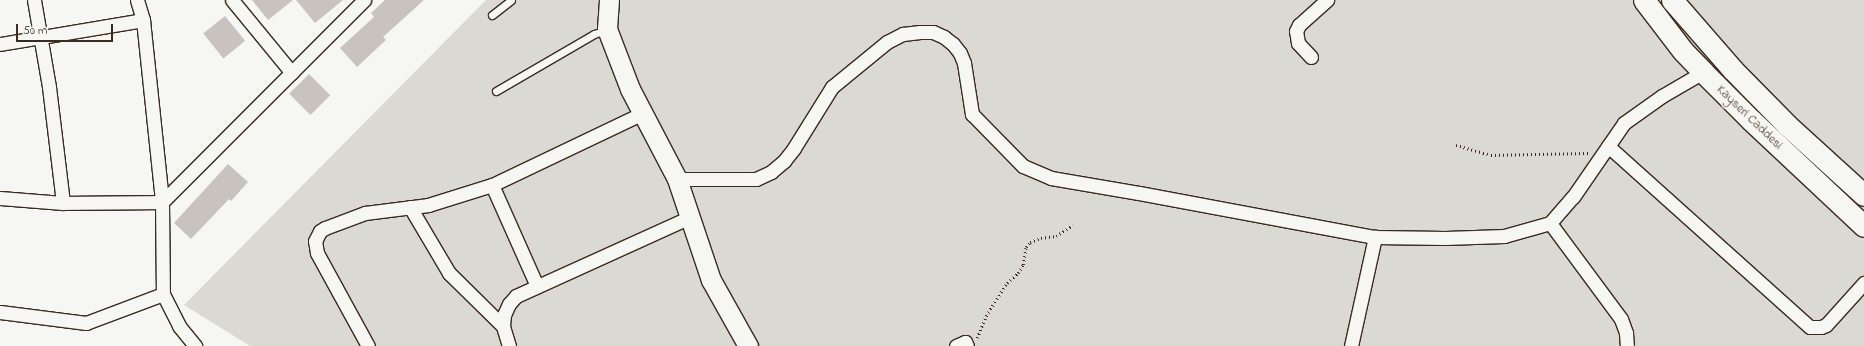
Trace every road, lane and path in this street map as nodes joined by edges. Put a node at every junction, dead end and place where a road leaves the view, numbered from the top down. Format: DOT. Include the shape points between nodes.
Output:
graph roads {
  1 [pos="34,0"];
  2 [pos="137,0"];
  3 [pos="232,0"];
  4 [pos="511,0"];
  5 [pos="609,0"];
  6 [pos="1327,0"];
  7 [pos="1644,0"];
  8 [pos="1672,0"];
  9 [pos="358,2"];
  10 [pos="492,15"];
  11 [pos="142,20"];
  12 [pos="608,29"];
  13 [pos="40,37"];
  14 [pos="0,44"];
  15 [pos="1311,58"];
  16 [pos="1703,72"];
  17 [pos="292,73"];
  18 [pos="496,91"];
  19 [pos="643,113"];
  20 [pos="1456,145"];
  21 [pos="1605,149"];
  22 [pos="678,179"];
  23 [pos="492,185"];
  24 [pos="1864,195"];
  25 [pos="0,198"];
  26 [pos="162,202"];
  27 [pos="63,203"];
  28 [pos="410,207"];
  29 [pos="690,217"];
  30 [pos="1550,223"];
  31 [pos="1073,225"];
  32 [pos="1864,226"];
  33 [pos="1375,237"];
  34 [pos="1864,283"];
  35 [pos="537,286"];
  36 [pos="163,294"];
  37 [pos="0,312"];
  38 [pos="503,326"];
  39 [pos="972,343"];
  40 [pos="195,346"];
  41 [pos="368,346"];
  42 [pos="509,346"];
  43 [pos="748,346"];
  44 [pos="956,346"];
  45 [pos="1351,346"];
  46 [pos="1627,346"];
  1 -- 13 [label="street"];
  2 -- 11 [label="street"];
  3 -- 17 [label="street"];
  4 -- 10 [label="lane"];
  5 -- 12 [label="street"];
  6 -- 15 [label="street" via="1299,25 1296,31 1298,43"];
  7 -- 16 [label="main road, Kayseri Caddesi"];
  8 -- 24 [label="main road, Kayseri Caddesi" via="1733,70"];
  9 -- 17 [label="street"];
  11 -- 13 [label="street"];
  11 -- 26 [label="street"];
  12 -- 18 [label="lane" via="594,34"];
  12 -- 19 [label="street" via="630,89"];
  13 -- 14 [label="street"];
  13 -- 27 [label="street" via="49,87"];
  16 -- 21 [label="street" via="1662,96 1624,123"];
  16 -- 32 [label="main road, Kayseri Caddesi" via="1750,120"];
  17 -- 26 [label="street"];
  19 -- 22 [label="street"];
  19 -- 23 [label="street"];
  20 -- 21 [label="path" via="1491,155"];
  21 -- 30 [label="street" via="1573,197"];
  21 -- 34 [label="street" via="1810,327 1821,328 1826,325"];
  22 -- 29 [label="street"];
  22 -- 33 [label="street" via="756,179 771,172 794,148 832,87 887,42 903,34 933,32 949,40 960,53 972,114 1023,166 1051,178"];
  23 -- 28 [label="street" via="428,205"];
  23 -- 35 [label="street"];
  25 -- 27 [label="street"];
  26 -- 27 [label="street"];
  26 -- 36 [label="street"];
  28 -- 38 [label="street" via="449,272"];
  28 -- 41 [label="street" via="365,213 325,228 316,236 316,253"];
  29 -- 35 [label="street"];
  29 -- 43 [label="street" via="711,280"];
  30 -- 33 [label="street" via="1504,236"];
  30 -- 46 [label="street" via="1621,319"];
  31 -- 39 [label="path" via="1056,236 1030,242 1026,247 1023,265 1007,283"];
  33 -- 45 [label="street"];
  35 -- 38 [label="street" via="516,296 509,304"];
  36 -- 37 [label="street" via="86,323"];
  36 -- 40 [label="street" via="179,326"];
  38 -- 42 [label="street"];
  39 -- 44 [label="street" via="965,342"];
}
